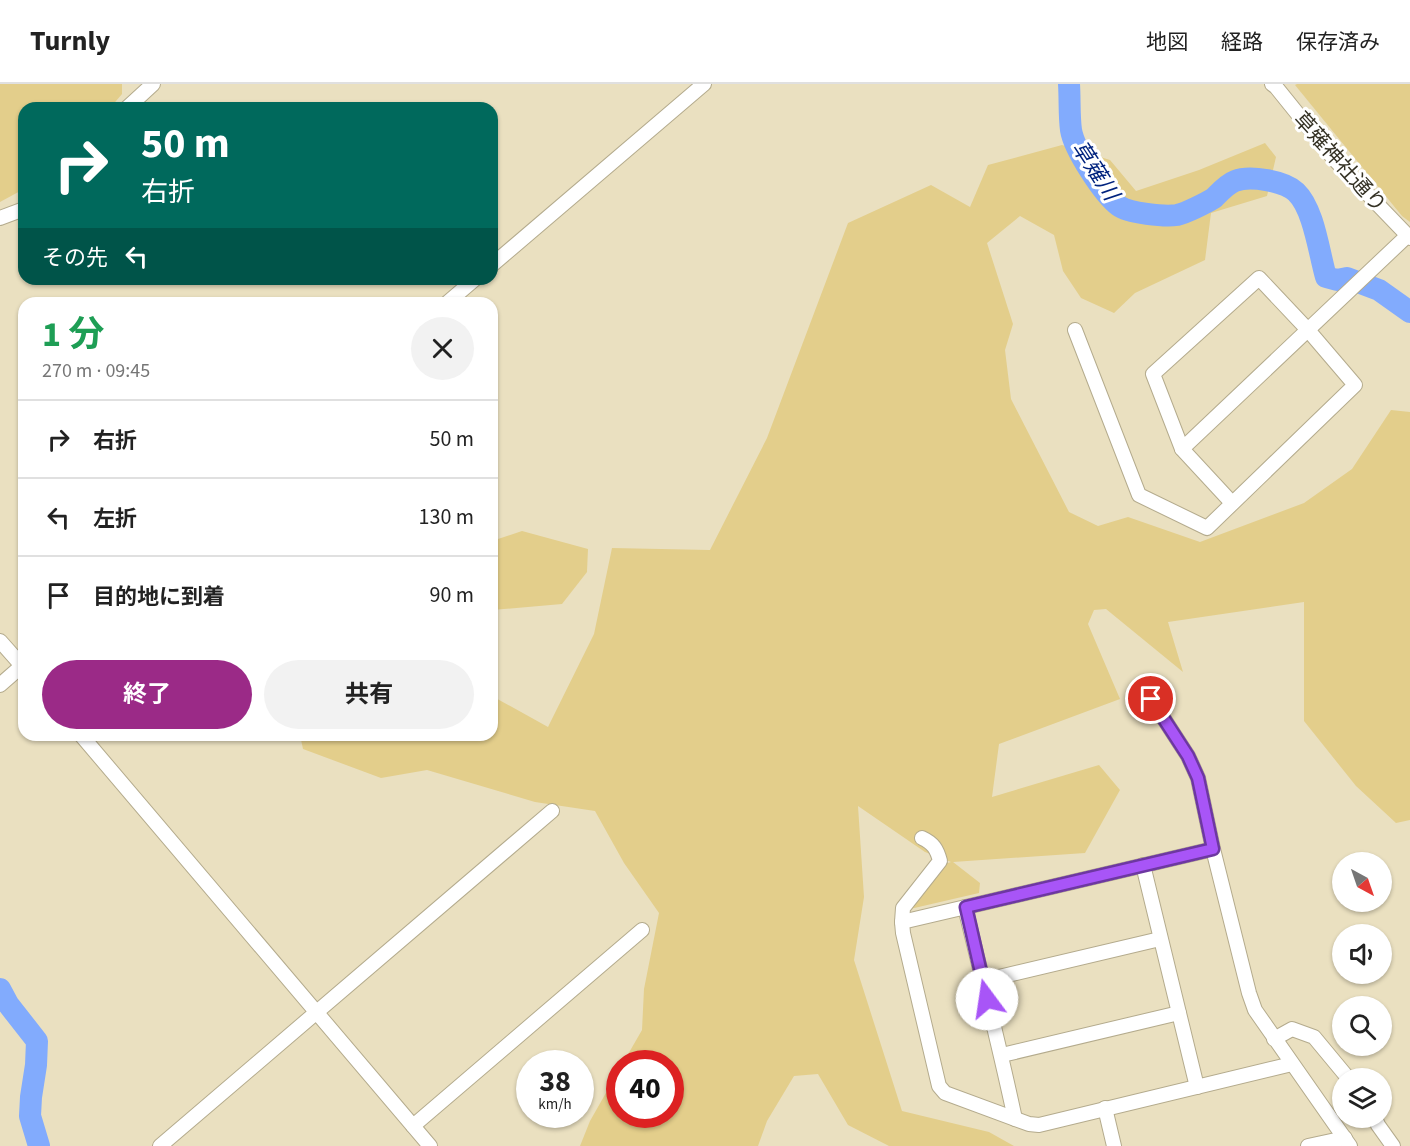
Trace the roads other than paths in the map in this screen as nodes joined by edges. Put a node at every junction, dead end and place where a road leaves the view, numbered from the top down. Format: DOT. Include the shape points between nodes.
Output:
graph roads {
  1 [pos="153,84"];
  2 [pos="704,84"];
  3 [pos="1272,84"];
  4 [pos="134,102"];
  5 [pos="18,211"];
  6 [pos="0,218"];
  7 [pos="1409,237"];
  8 [pos="498,259"];
  9 [pos="468,285"];
  10 [pos="454,297"];
  11 [pos="1075,330"];
  12 [pos="1308,330"];
  13 [pos="1182,449"];
  14 [pos="1232,503"];
  15 [pos="0,641"];
  16 [pos="18,661"];
  17 [pos="18,670"];
  18 [pos="0,685"];
  19 [pos="1151,699"];
  20 [pos="86,741"];
  21 [pos="552,811"];
  22 [pos="922,838"];
  23 [pos="1213,849"];
  24 [pos="1143,865"];
  25 [pos="966,907"];
  26 [pos="902,922"];
  27 [pos="642,930"];
  28 [pos="1160,939"];
  29 [pos="982,981"];
  30 [pos="317,1012"];
  31 [pos="1179,1013"];
  32 [pos="1274,1039"];
  33 [pos="1002,1055"];
  34 [pos="1292,1064"];
  35 [pos="1340,1068"];
  36 [pos="1197,1088"];
  37 [pos="1105,1108"];
  38 [pos="1015,1119"];
  39 [pos="413,1126"];
  40 [pos="1380,1128"];
  41 [pos="1347,1142"];
  42 [pos="160,1146"];
  43 [pos="430,1146"];
  44 [pos="1114,1146"];
  45 [pos="1308,1146"];
  46 [pos="1393,1146"];
  1 -- 4 [label="street"];
  2 -- 8 [label="street"];
  3 -- 7 [label="street, 草薙神社通り" via="1334,159"];
  5 -- 6 [label="street"];
  7 -- 12 [label="street"];
  9 -- 10 [label="street"];
  11 -- 14 [label="street" via="1139,495 1207,528"];
  12 -- 13 [label="street"];
  12 -- 13 [label="street" via="1259,278 1153,374"];
  12 -- 14 [label="street" via="1355,385"];
  13 -- 14 [label="street"];
  15 -- 16 [label="street"];
  17 -- 18 [label="street"];
  19 -- 23 [label="street" via="1198,778"];
  20 -- 30 [label="street"];
  21 -- 30 [label="street"];
  22 -- 26 [label="street" via="930,842 940,861 903,908"];
  23 -- 24 [label="street"];
  23 -- 32 [label="street" via="1249,993"];
  24 -- 25 [label="street"];
  24 -- 28 [label="street"];
  25 -- 26 [label="street"];
  25 -- 29 [label="street"];
  26 -- 38 [label="street" via="939,1086 945,1093"];
  27 -- 39 [label="street"];
  28 -- 29 [label="street"];
  28 -- 31 [label="street"];
  29 -- 33 [label="street"];
  30 -- 39 [label="street"];
  30 -- 42 [label="street"];
  31 -- 33 [label="street"];
  31 -- 36 [label="street"];
  32 -- 34 [label="street"];
  32 -- 35 [label="street" via="1292,1029 1314,1037"];
  33 -- 38 [label="street"];
  34 -- 36 [label="street"];
  34 -- 41 [label="street"];
  36 -- 37 [label="street"];
  37 -- 38 [label="street" via="1039,1125"];
  37 -- 44 [label="street"];
  39 -- 43 [label="street"];
  40 -- 46 [label="street"];
  41 -- 45 [label="street"];
}
